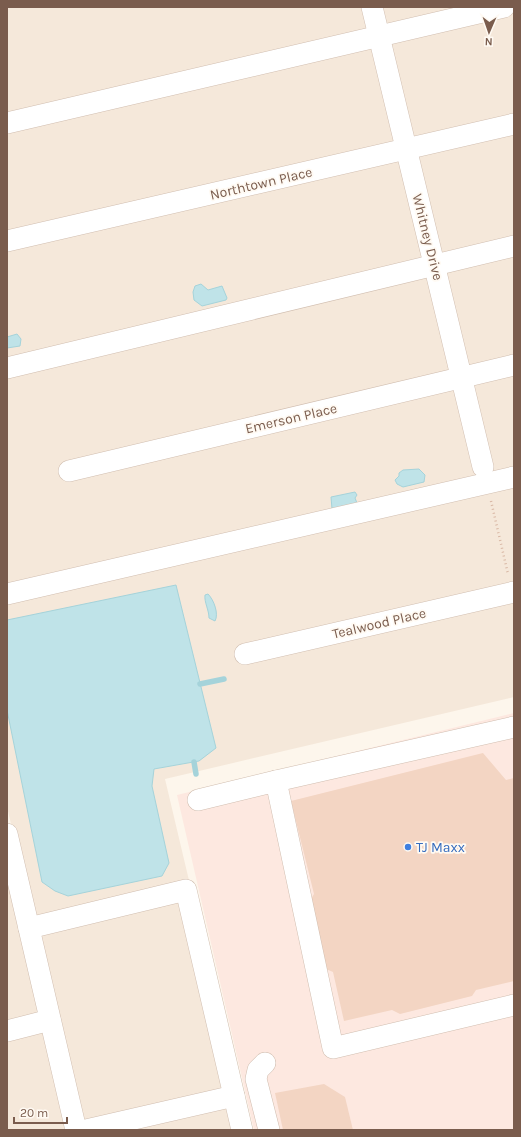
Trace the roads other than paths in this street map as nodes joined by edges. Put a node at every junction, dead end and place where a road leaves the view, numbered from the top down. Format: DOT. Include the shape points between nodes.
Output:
graph roads {
  1 [pos="372,7"];
  2 [pos="504,7"];
  3 [pos="379,36"];
  4 [pos="7,123"];
  5 [pos="514,124"];
  6 [pos="406,150"];
  7 [pos="7,241"];
  8 [pos="514,246"];
  9 [pos="434,265"];
  10 [pos="514,365"];
  11 [pos="7,368"];
  12 [pos="462,378"];
  13 [pos="69,471"];
  14 [pos="485,475"];
  15 [pos="514,477"];
  16 [pos="513,592"];
  17 [pos="7,594"];
  18 [pos="245,654"];
  19 [pos="514,726"];
  20 [pos="276,781"];
  21 [pos="198,800"];
  22 [pos="7,834"];
  23 [pos="29,928"];
  24 [pos="514,1005"];
  25 [pos="50,1020"];
  26 [pos="7,1031"];
  27 [pos="265,1063"];
  28 [pos="234,1096"];
  29 [pos="76,1130"];
  30 [pos="86,1130"];
  31 [pos="242,1130"];
  32 [pos="269,1130"];
  1 -- 3 [label="street, Whitney Drive"];
  2 -- 3 [label="street"];
  3 -- 4 [label="street"];
  3 -- 6 [label="street, Whitney Drive"];
  5 -- 6 [label="street, Northtown Place"];
  6 -- 7 [label="street, Northtown Place"];
  6 -- 9 [label="street, Whitney Drive"];
  8 -- 9 [label="street"];
  9 -- 11 [label="street"];
  9 -- 12 [label="street, Whitney Drive"];
  10 -- 12 [label="street, Emerson Place"];
  12 -- 13 [label="street, Emerson Place"];
  12 -- 14 [label="street, Whitney Drive"];
  14 -- 15 [label="street"];
  14 -- 17 [label="street"];
  16 -- 18 [label="street, Tealwood Place"];
  19 -- 20 [label="street"];
  20 -- 21 [label="street"];
  20 -- 24 [label="street" via="333,1048"];
  22 -- 23 [label="street"];
  23 -- 25 [label="street"];
  23 -- 28 [label="street" via="186,890"];
  25 -- 26 [label="street"];
  25 -- 29 [label="street"];
  27 -- 32 [label="street" via="258,1070 256,1079"];
  28 -- 30 [label="street"];
  28 -- 31 [label="street"];
}
